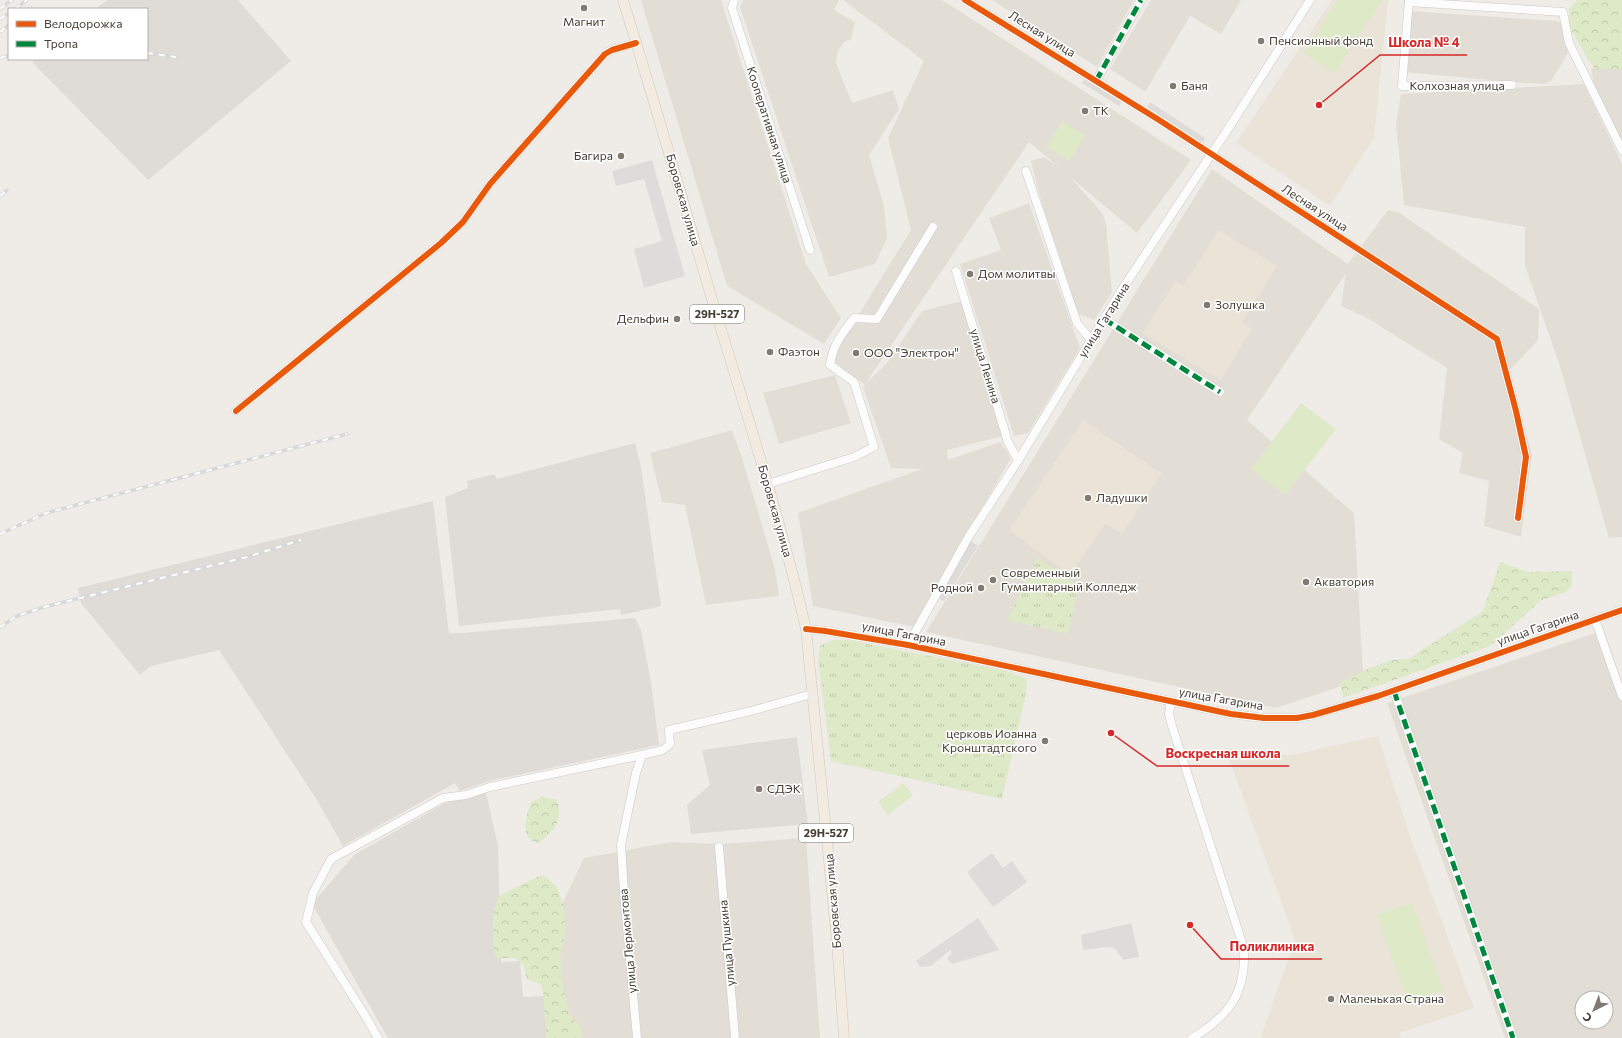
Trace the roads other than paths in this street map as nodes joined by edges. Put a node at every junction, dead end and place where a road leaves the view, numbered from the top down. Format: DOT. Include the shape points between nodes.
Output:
graph roads {
  1 [pos="623,0"];
  2 [pos="734,0"];
  3 [pos="965,0"];
  4 [pos="1141,0"];
  5 [pos="1310,0"];
  6 [pos="1409,1"];
  7 [pos="636,43"];
  8 [pos="1096,81"];
  9 [pos="1512,85"];
  10 [pos="1622,150"];
  11 [pos="1211,154"];
  12 [pos="1026,171"];
  13 [pos="933,227"];
  14 [pos="810,250"];
  15 [pos="956,271"];
  16 [pos="1104,319"];
  17 [pos="1091,340"];
  18 [pos="1220,392"];
  19 [pos="236,411"];
  20 [pos="1018,460"];
  21 [pos="768,484"];
  22 [pos="1518,518"];
  23 [pos="1622,610"];
  24 [pos="1595,620"];
  25 [pos="806,629"];
  26 [pos="908,645"];
  27 [pos="1394,690"];
  28 [pos="812,694"];
  29 [pos="1622,696"];
  30 [pos="1171,702"];
  31 [pos="642,755"];
  32 [pos="719,847"];
  33 [pos="378,1038"];
  34 [pos="637,1038"];
  35 [pos="735,1038"];
  36 [pos="844,1038"];
  37 [pos="1192,1038"];
  38 [pos="1514,1038"];
  1 -- 7 [label="main road, Боровская улица / 29Н-527"];
  2 -- 14 [label="street, Кооперативная улица" via="732,8"];
  3 -- 8 [label="street, Лесная улица"];
  4 -- 8 [label="street"];
  5 -- 11 [label="street, улица Гагарина"];
  6 -- 9 [label="street, Колхозная улица" via="1402,86"];
  6 -- 10 [label="street" via="1563,12 1569,43"];
  7 -- 19 [label="street" via="605,54 490,184 463,222 441,243"];
  7 -- 21 [label="main road, Боровская улица / 29Н-527"];
  8 -- 11 [label="street, Лесная улица"];
  11 -- 16 [label="street, улица Гагарина"];
  11 -- 22 [label="street, Лесная улица" via="1497,339 1526,456"];
  12 -- 17 [label="street" via="1077,323"];
  13 -- 21 [label="street" via="876,319 854,318 836,342 832,352 830,365 854,382 874,447 854,457"];
  15 -- 20 [label="street, улица Ленина" via="1008,442"];
  16 -- 17 [label="street, улица Гагарина"];
  16 -- 18 [label="street"];
  17 -- 20 [label="street, улица Гагарина"];
  20 -- 26 [label="street, улица Гагарина" via="969,536"];
  21 -- 25 [label="main road, Боровская улица / 29Н-527"];
  23 -- 24 [label="street, улица Гагарина"];
  24 -- 27 [label="street, улица Гагарина"];
  24 -- 29 [label="street"];
  25 -- 26 [label="street, улица Гагарина"];
  25 -- 28 [label="main road, Боровская улица / 29Н-527"];
  26 -- 30 [label="street, улица Гагарина"];
  27 -- 30 [label="street, улица Гагарина" via="1297,718 1246,717"];
  27 -- 38 [label="street"];
  28 -- 31 [label="street" via="669,730 670,744 663,750"];
  28 -- 36 [label="main road, Боровская улица / 29Н-527"];
  30 -- 37 [label="street" via="1169,714 1172,726 1244,949 1245,967 1238,992 1227,1011 1212,1026"];
  31 -- 33 [label="street" via="443,798 331,859 313,893 306,922"];
  31 -- 34 [label="street, улица Лермонтова" via="621,845"];
  32 -- 35 [label="street, улица Пушкина"];
}
